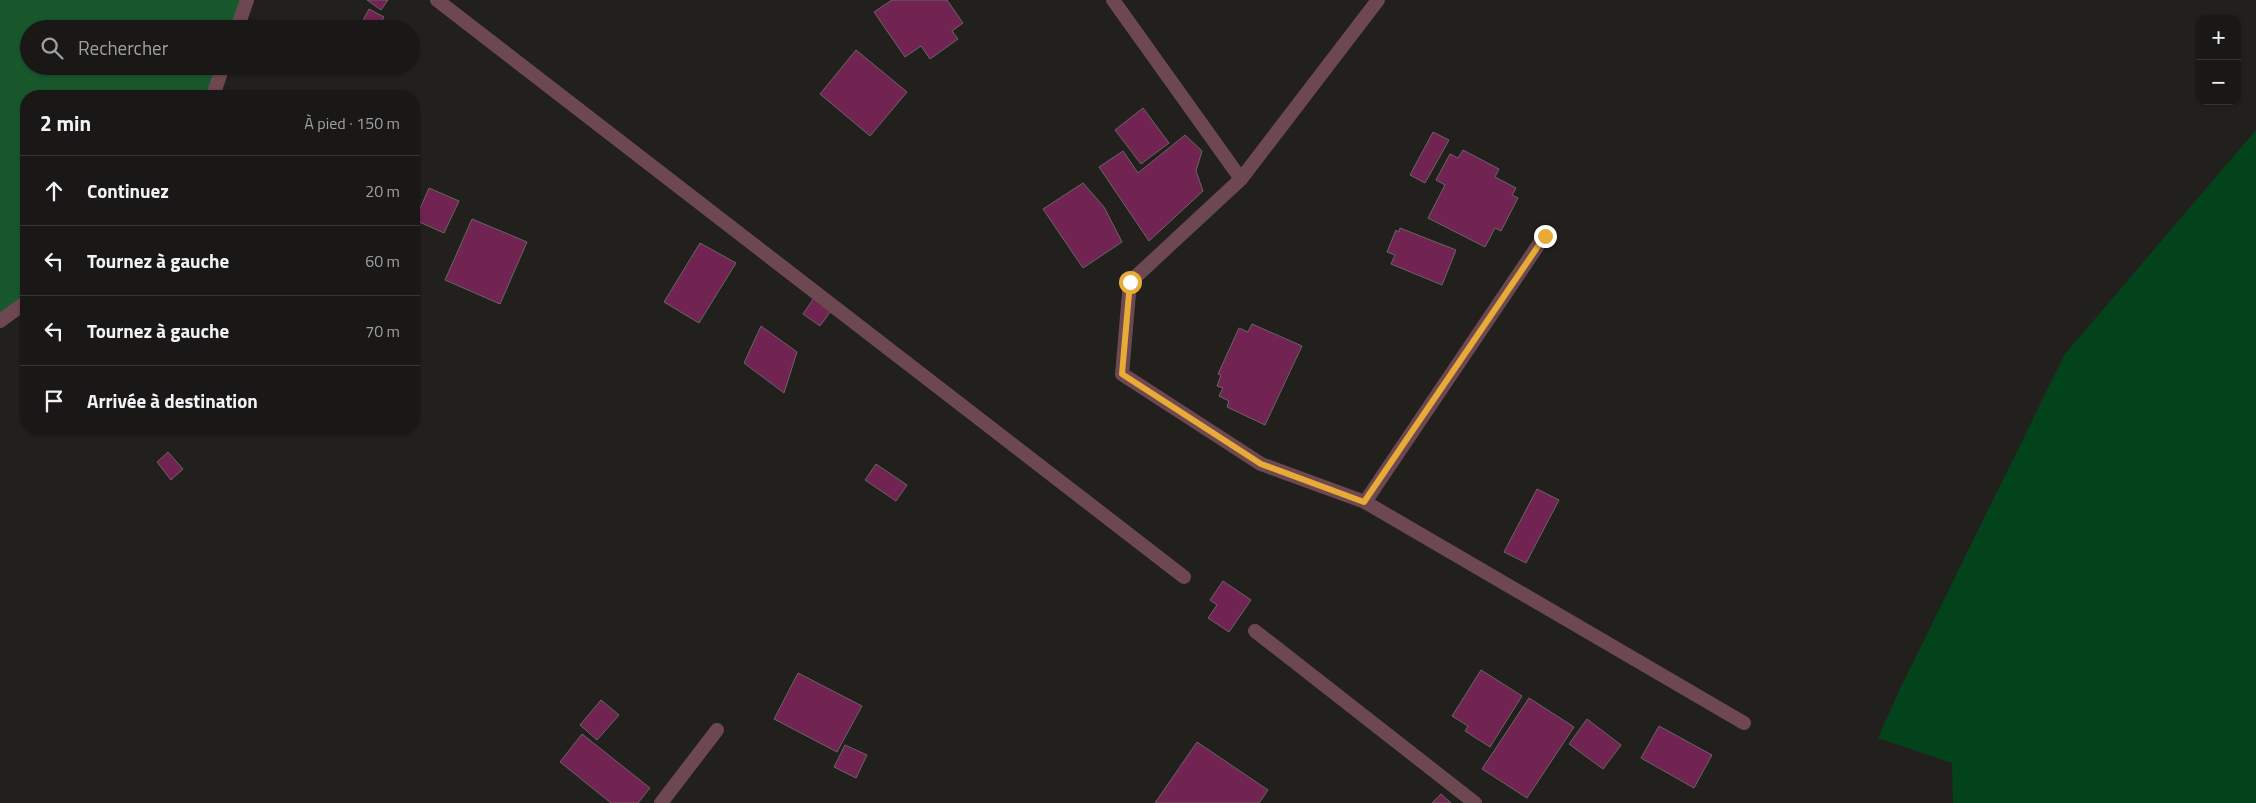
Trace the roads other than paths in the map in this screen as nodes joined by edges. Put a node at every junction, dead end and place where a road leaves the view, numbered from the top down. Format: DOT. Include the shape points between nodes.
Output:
graph roads {
  1 [pos="248,0"];
  2 [pos="437,0"];
  3 [pos="1113,0"];
  4 [pos="1378,0"];
  5 [pos="240,20"];
  6 [pos="220,75"];
  7 [pos="214,90"];
  8 [pos="1241,179"];
  9 [pos="1545,236"];
  10 [pos="20,306"];
  11 [pos="0,321"];
  12 [pos="1364,502"];
  13 [pos="1184,577"];
  14 [pos="1255,631"];
  15 [pos="1744,723"];
  16 [pos="717,730"];
  17 [pos="661,803"];
  18 [pos="1475,803"];
  1 -- 5 [label="street"];
  2 -- 13 [label="street"];
  3 -- 8 [label="street"];
  4 -- 8 [label="street"];
  6 -- 7 [label="street"];
  8 -- 12 [label="street" via="1130,282 1122,374 1261,464"];
  9 -- 12 [label="street"];
  10 -- 11 [label="street"];
  12 -- 15 [label="street"];
  14 -- 18 [label="street"];
  16 -- 17 [label="street"];
}
